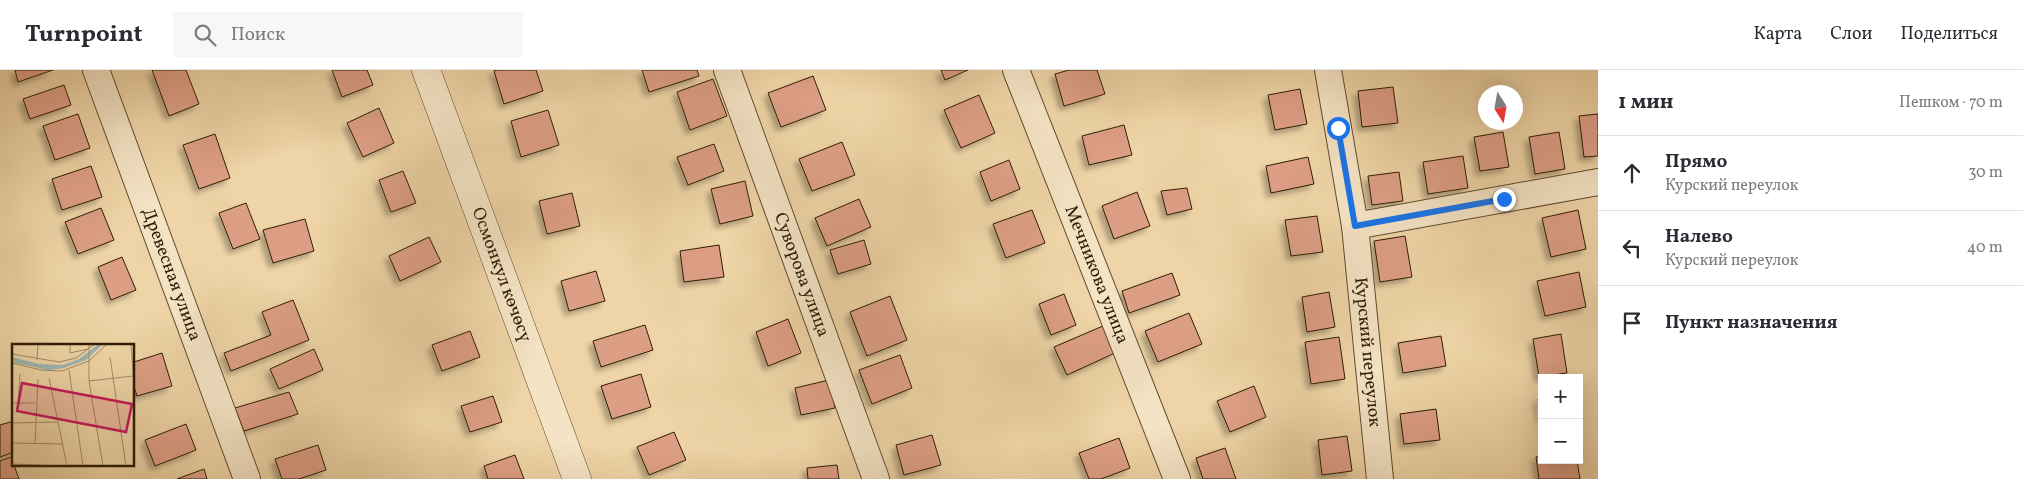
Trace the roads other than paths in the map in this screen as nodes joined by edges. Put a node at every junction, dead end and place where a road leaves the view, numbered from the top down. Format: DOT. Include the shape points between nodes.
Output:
graph roads {
  1 [pos="96,70"];
  2 [pos="426,70"];
  3 [pos="727,70"];
  4 [pos="1016,70"];
  5 [pos="1328,70"];
  6 [pos="1598,182"];
  7 [pos="1355,226"];
  8 [pos="247,479"];
  9 [pos="577,479"];
  10 [pos="876,479"];
  11 [pos="1177,479"];
  12 [pos="1380,479"];
  1 -- 8 [label="street, Древесная улица"];
  2 -- 9 [label="street, Осмонкул көчөсү"];
  3 -- 10 [label="street, Суворова улица"];
  4 -- 11 [label="street, Мечникова улица"];
  5 -- 7 [label="street, Курский переулок"];
  6 -- 7 [label="street"];
  7 -- 12 [label="street, Курский переулок"];
}
